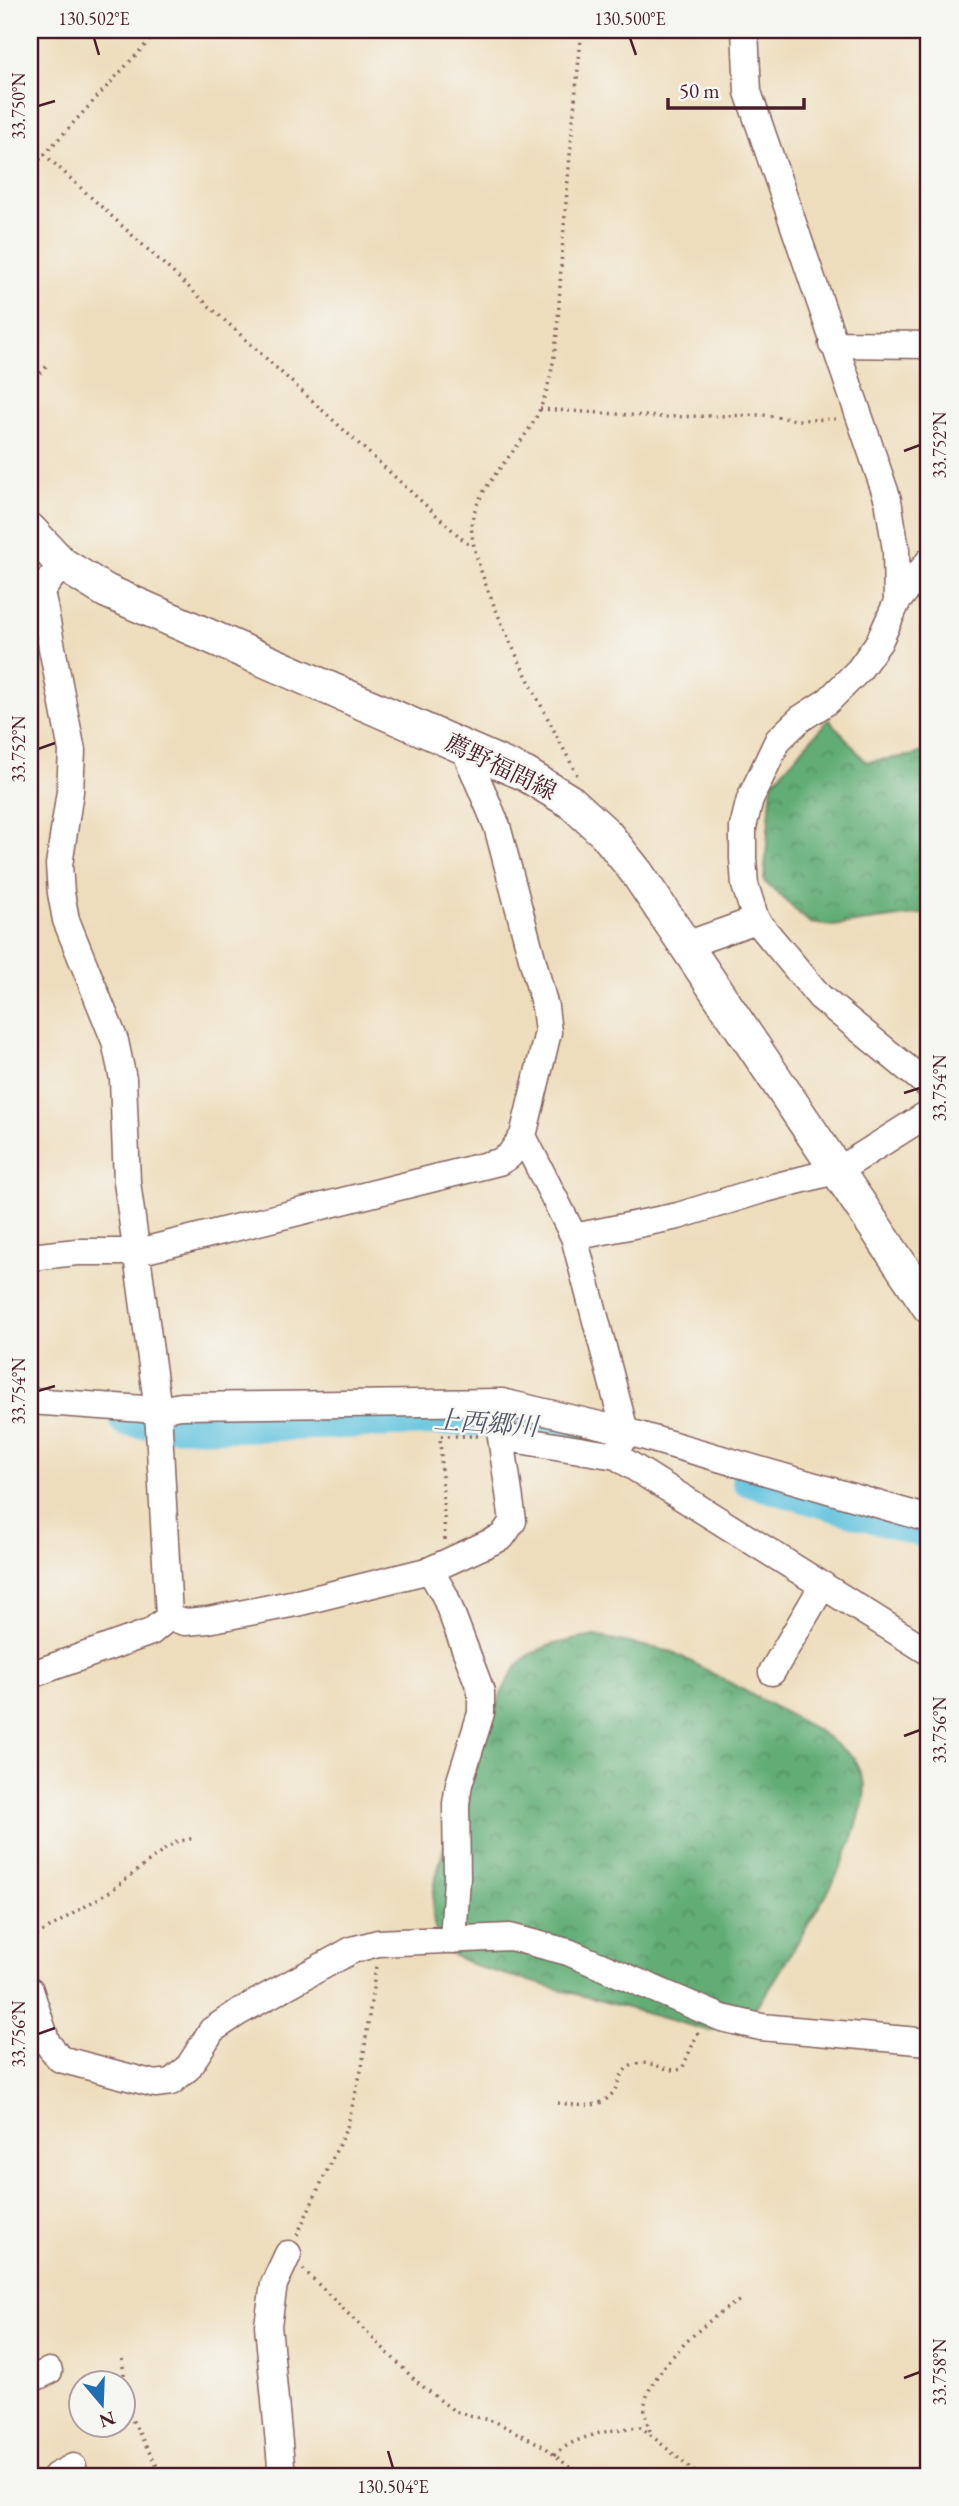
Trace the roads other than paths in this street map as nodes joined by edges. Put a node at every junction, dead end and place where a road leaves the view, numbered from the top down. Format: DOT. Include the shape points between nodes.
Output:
graph roads {
  1 [pos="745,30"];
  2 [pos="832,344"];
  3 [pos="929,345"];
  4 [pos="30,530"];
  5 [pos="929,561"];
  6 [pos="62,564"];
  7 [pos="897,602"];
  8 [pos="463,746"];
  9 [pos="756,920"];
  10 [pos="686,945"];
  11 [pos="929,1086"];
  12 [pos="929,1113"];
  13 [pos="523,1136"];
  14 [pos="839,1170"];
  15 [pos="574,1237"];
  16 [pos="138,1252"];
  17 [pos="30,1257"];
  18 [pos="929,1307"];
  19 [pos="30,1401"];
  20 [pos="501,1421"];
  21 [pos="159,1422"];
  22 [pos="620,1443"];
  23 [pos="929,1519"];
  24 [pos="438,1566"];
  25 [pos="823,1585"];
  26 [pos="169,1617"];
  27 [pos="929,1652"];
  28 [pos="772,1672"];
  29 [pos="30,1675"];
  30 [pos="453,1940"];
  31 [pos="30,1990"];
  32 [pos="929,2042"];
  33 [pos="288,2254"];
  34 [pos="282,2476"];
  1 -- 2 [label="street" via="748,92"];
  2 -- 3 [label="street"];
  2 -- 7 [label="street" via="888,500 896,550"];
  4 -- 6 [label="main road, 薦野福間線"];
  5 -- 7 [label="street"];
  6 -- 8 [label="main road, 薦野福間線" via="106,591"];
  6 -- 16 [label="street" via="41,591 72,751 59,865 61,893 66,920 115,1041 123,1079 127,1182"];
  7 -- 9 [label="street" via="879,642 859,670 778,740 760,774 743,827 745,885"];
  8 -- 10 [label="main road, 薦野福間線" via="525,774 571,802 606,834"];
  8 -- 13 [label="street" via="498,826 545,1007 548,1032"];
  9 -- 10 [label="street"];
  9 -- 11 [label="street" via="820,997"];
  10 -- 14 [label="main road, 薦野福間線"];
  12 -- 14 [label="street"];
  13 -- 15 [label="street"];
  13 -- 16 [label="street" via="499,1162"];
  14 -- 15 [label="street" via="678,1216"];
  14 -- 18 [label="main road, 薦野福間線"];
  15 -- 22 [label="street"];
  16 -- 17 [label="street"];
  16 -- 21 [label="street"];
  19 -- 21 [label="street"];
  20 -- 21 [label="street" via="181,1406"];
  20 -- 22 [label="street"];
  20 -- 22 [label="street"];
  20 -- 24 [label="street" via="513,1521 502,1537"];
  21 -- 26 [label="street"];
  22 -- 23 [label="street"];
  22 -- 25 [label="street"];
  24 -- 26 [label="street" via="259,1611 185,1622"];
  24 -- 30 [label="street" via="481,1691 481,1713 456,1804"];
  25 -- 27 [label="street"];
  25 -- 28 [label="street"];
  26 -- 29 [label="street" via="151,1632"];
  30 -- 31 [label="street" via="378,1943 352,1950 212,2030 188,2068 171,2082 155,2084 60,2059 47,2043"];
  30 -- 32 [label="street" via="510,1937 568,1952 722,2018 761,2027"];
  33 -- 34 [label="street" via="274,2284 268,2325"];
}
